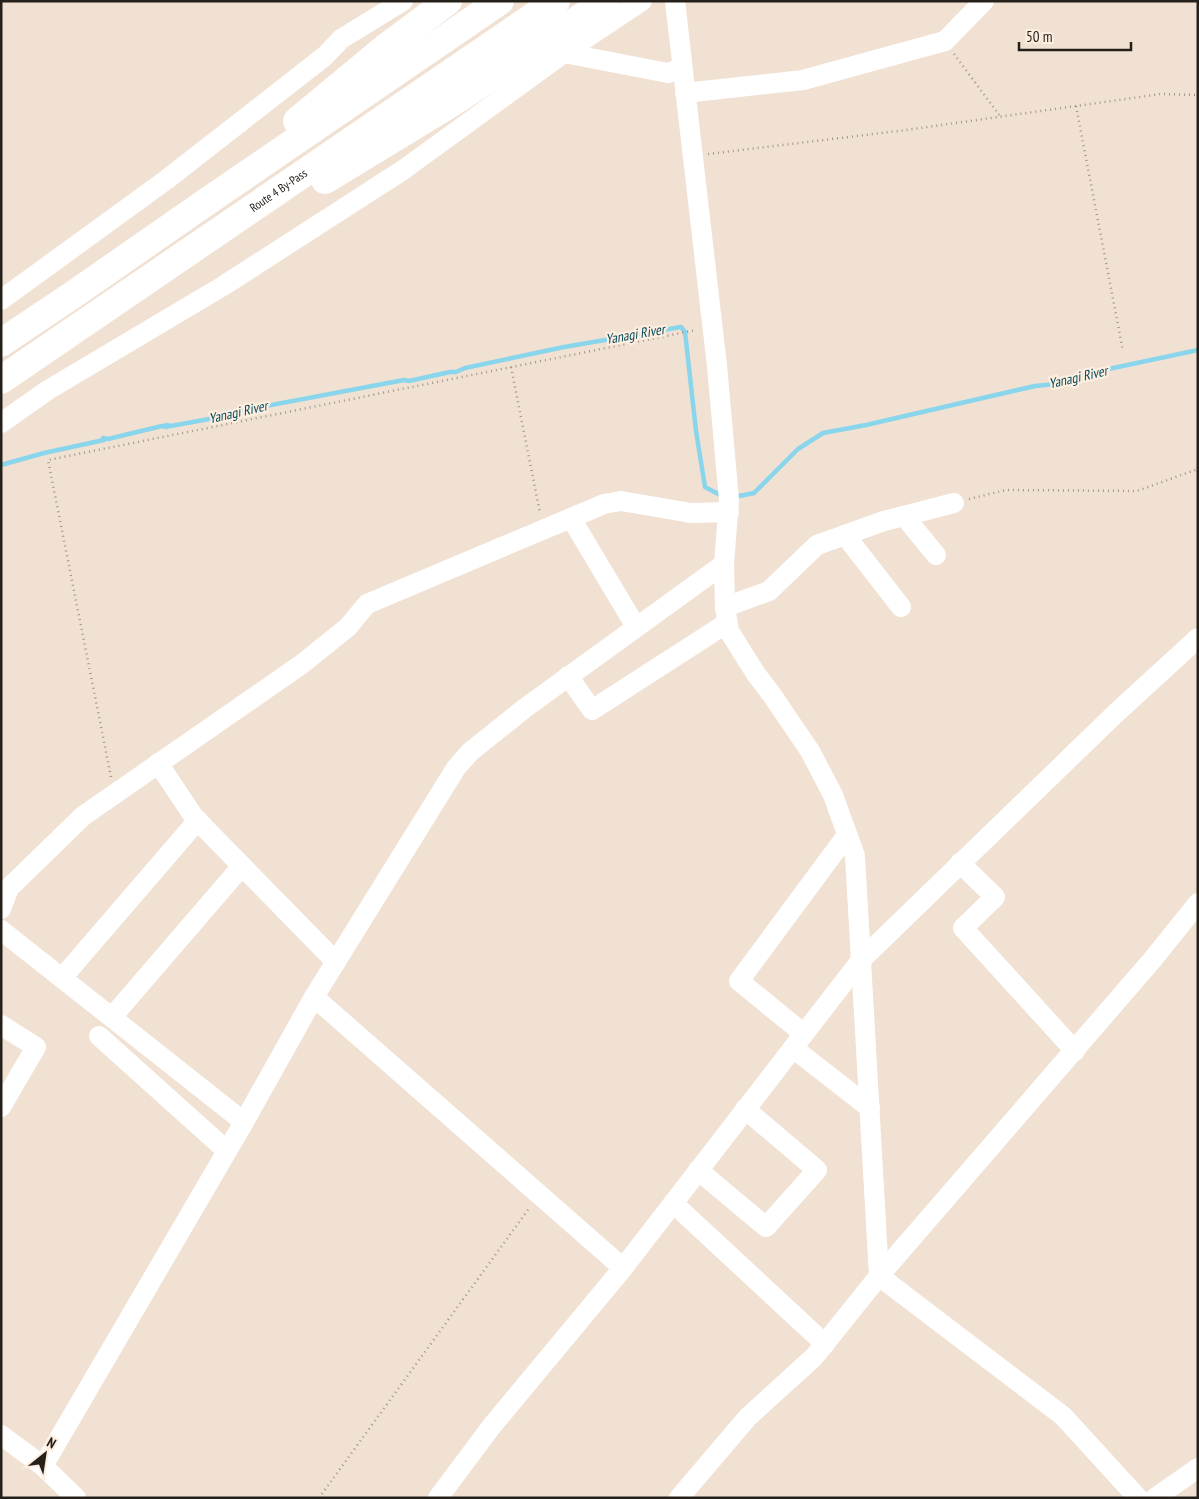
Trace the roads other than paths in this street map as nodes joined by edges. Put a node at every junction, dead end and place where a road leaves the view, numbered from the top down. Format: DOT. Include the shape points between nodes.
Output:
graph roads {
  1 [pos="403,1"];
  2 [pos="448,1"];
  3 [pos="500,1"];
  4 [pos="556,1"];
  5 [pos="606,1"];
  6 [pos="642,1"];
  7 [pos="676,1"];
  8 [pos="984,1"];
  9 [pos="564,53"];
  10 [pos="325,56"];
  11 [pos="682,68"];
  12 [pos="337,74"];
  13 [pos="685,93"];
  14 [pos="389,150"];
  15 [pos="403,170"];
  16 [pos="202,205"];
  17 [pos="152,278"];
  18 [pos="1,300"];
  19 [pos="1,343"];
  20 [pos="1,380"];
  21 [pos="1,423"];
  22 [pos="954,503"];
  23 [pos="729,512"];
  24 [pos="904,516"];
  25 [pos="571,518"];
  26 [pos="845,536"];
  27 [pos="936,555"];
  28 [pos="724,564"];
  29 [pos="901,607"];
  30 [pos="726,615"];
  31 [pos="636,628"];
  32 [pos="1198,638"];
  33 [pos="568,676"];
  34 [pos="158,764"];
  35 [pos="198,820"];
  36 [pos="847,835"];
  37 [pos="960,862"];
  38 [pos="242,866"];
  39 [pos="1198,903"];
  40 [pos="1,909"];
  41 [pos="1,930"];
  42 [pos="861,960"];
  43 [pos="336,962"];
  44 [pos="62,978"];
  45 [pos="314,997"];
  46 [pos="112,1017"];
  47 [pos="1,1025"];
  48 [pos="99,1036"];
  49 [pos="798,1041"];
  50 [pos="1075,1051"];
  51 [pos="1,1107"];
  52 [pos="870,1108"];
  53 [pos="745,1109"];
  54 [pos="244,1122"];
  55 [pos="227,1151"];
  56 [pos="698,1170"];
  57 [pos="673,1202"];
  58 [pos="623,1268"];
  59 [pos="880,1276"];
  60 [pos="825,1344"];
  61 [pos="1,1435"];
  62 [pos="43,1466"];
  63 [pos="1198,1468"];
  64 [pos="76,1498"];
  65 [pos="438,1498"];
  66 [pos="679,1498"];
  67 [pos="1138,1498"];
  68 [pos="1156,1498"];
  1 -- 10 [label="street" via="341,39"];
  2 -- 16 [label="highway" via="385,48"];
  3 -- 16 [label="highway"];
  4 -- 17 [label="highway, Route 4 By-Pass"];
  5 -- 17 [label="highway" via="454,102 311,189"];
  6 -- 9 [label="street"];
  7 -- 11 [label="street"];
  8 -- 13 [label="street" via="944,41 803,80"];
  9 -- 11 [label="street" via="668,72"];
  9 -- 15 [label="street"];
  10 -- 12 [label="street"];
  10 -- 18 [label="street" via="166,180"];
  11 -- 13 [label="street"];
  13 -- 23 [label="street" via="713,327"];
  14 -- 15 [label="street"];
  15 -- 21 [label="street" via="223,286 48,390"];
  16 -- 19 [label="highway"];
  17 -- 20 [label="highway, Route 4 By-Pass"];
  22 -- 24 [label="street"];
  23 -- 25 [label="street" via="691,514 621,501 604,504"];
  23 -- 28 [label="street"];
  24 -- 26 [label="street"];
  24 -- 27 [label="street"];
  25 -- 31 [label="street"];
  25 -- 34 [label="street" via="367,604 348,627 302,664"];
  26 -- 29 [label="street"];
  26 -- 30 [label="street" via="817,545 769,591"];
  28 -- 30 [label="street"];
  28 -- 31 [label="street"];
  30 -- 33 [label="street" via="592,710"];
  30 -- 36 [label="street" via="729,632 810,751 833,796"];
  31 -- 33 [label="street"];
  32 -- 37 [label="street"];
  33 -- 43 [label="street" via="470,752 456,768"];
  34 -- 35 [label="street"];
  34 -- 40 [label="street" via="83,816 9,888"];
  35 -- 38 [label="street"];
  35 -- 44 [label="street"];
  36 -- 42 [label="street" via="855,856"];
  36 -- 49 [label="street" via="740,981"];
  37 -- 42 [label="street"];
  37 -- 50 [label="street" via="995,897 963,928"];
  38 -- 43 [label="street"];
  38 -- 46 [label="street"];
  39 -- 50 [label="street"];
  41 -- 44 [label="street"];
  42 -- 49 [label="street"];
  42 -- 52 [label="street"];
  43 -- 45 [label="street"];
  44 -- 46 [label="street"];
  45 -- 54 [label="street"];
  45 -- 58 [label="street"];
  46 -- 54 [label="street"];
  47 -- 51 [label="street" via="36,1047"];
  48 -- 55 [label="street"];
  49 -- 52 [label="street"];
  49 -- 53 [label="street"];
  50 -- 59 [label="street"];
  52 -- 59 [label="street"];
  53 -- 56 [label="street"];
  53 -- 56 [label="street" via="817,1170 766,1227"];
  54 -- 55 [label="street"];
  55 -- 62 [label="street"];
  56 -- 57 [label="street"];
  57 -- 58 [label="street"];
  57 -- 60 [label="street"];
  58 -- 65 [label="street" via="491,1427"];
  59 -- 60 [label="street"];
  59 -- 67 [label="street" via="1063,1416"];
  60 -- 66 [label="street" via="748,1417"];
  61 -- 62 [label="street"];
  62 -- 64 [label="street"];
  63 -- 68 [label="street"];
}
